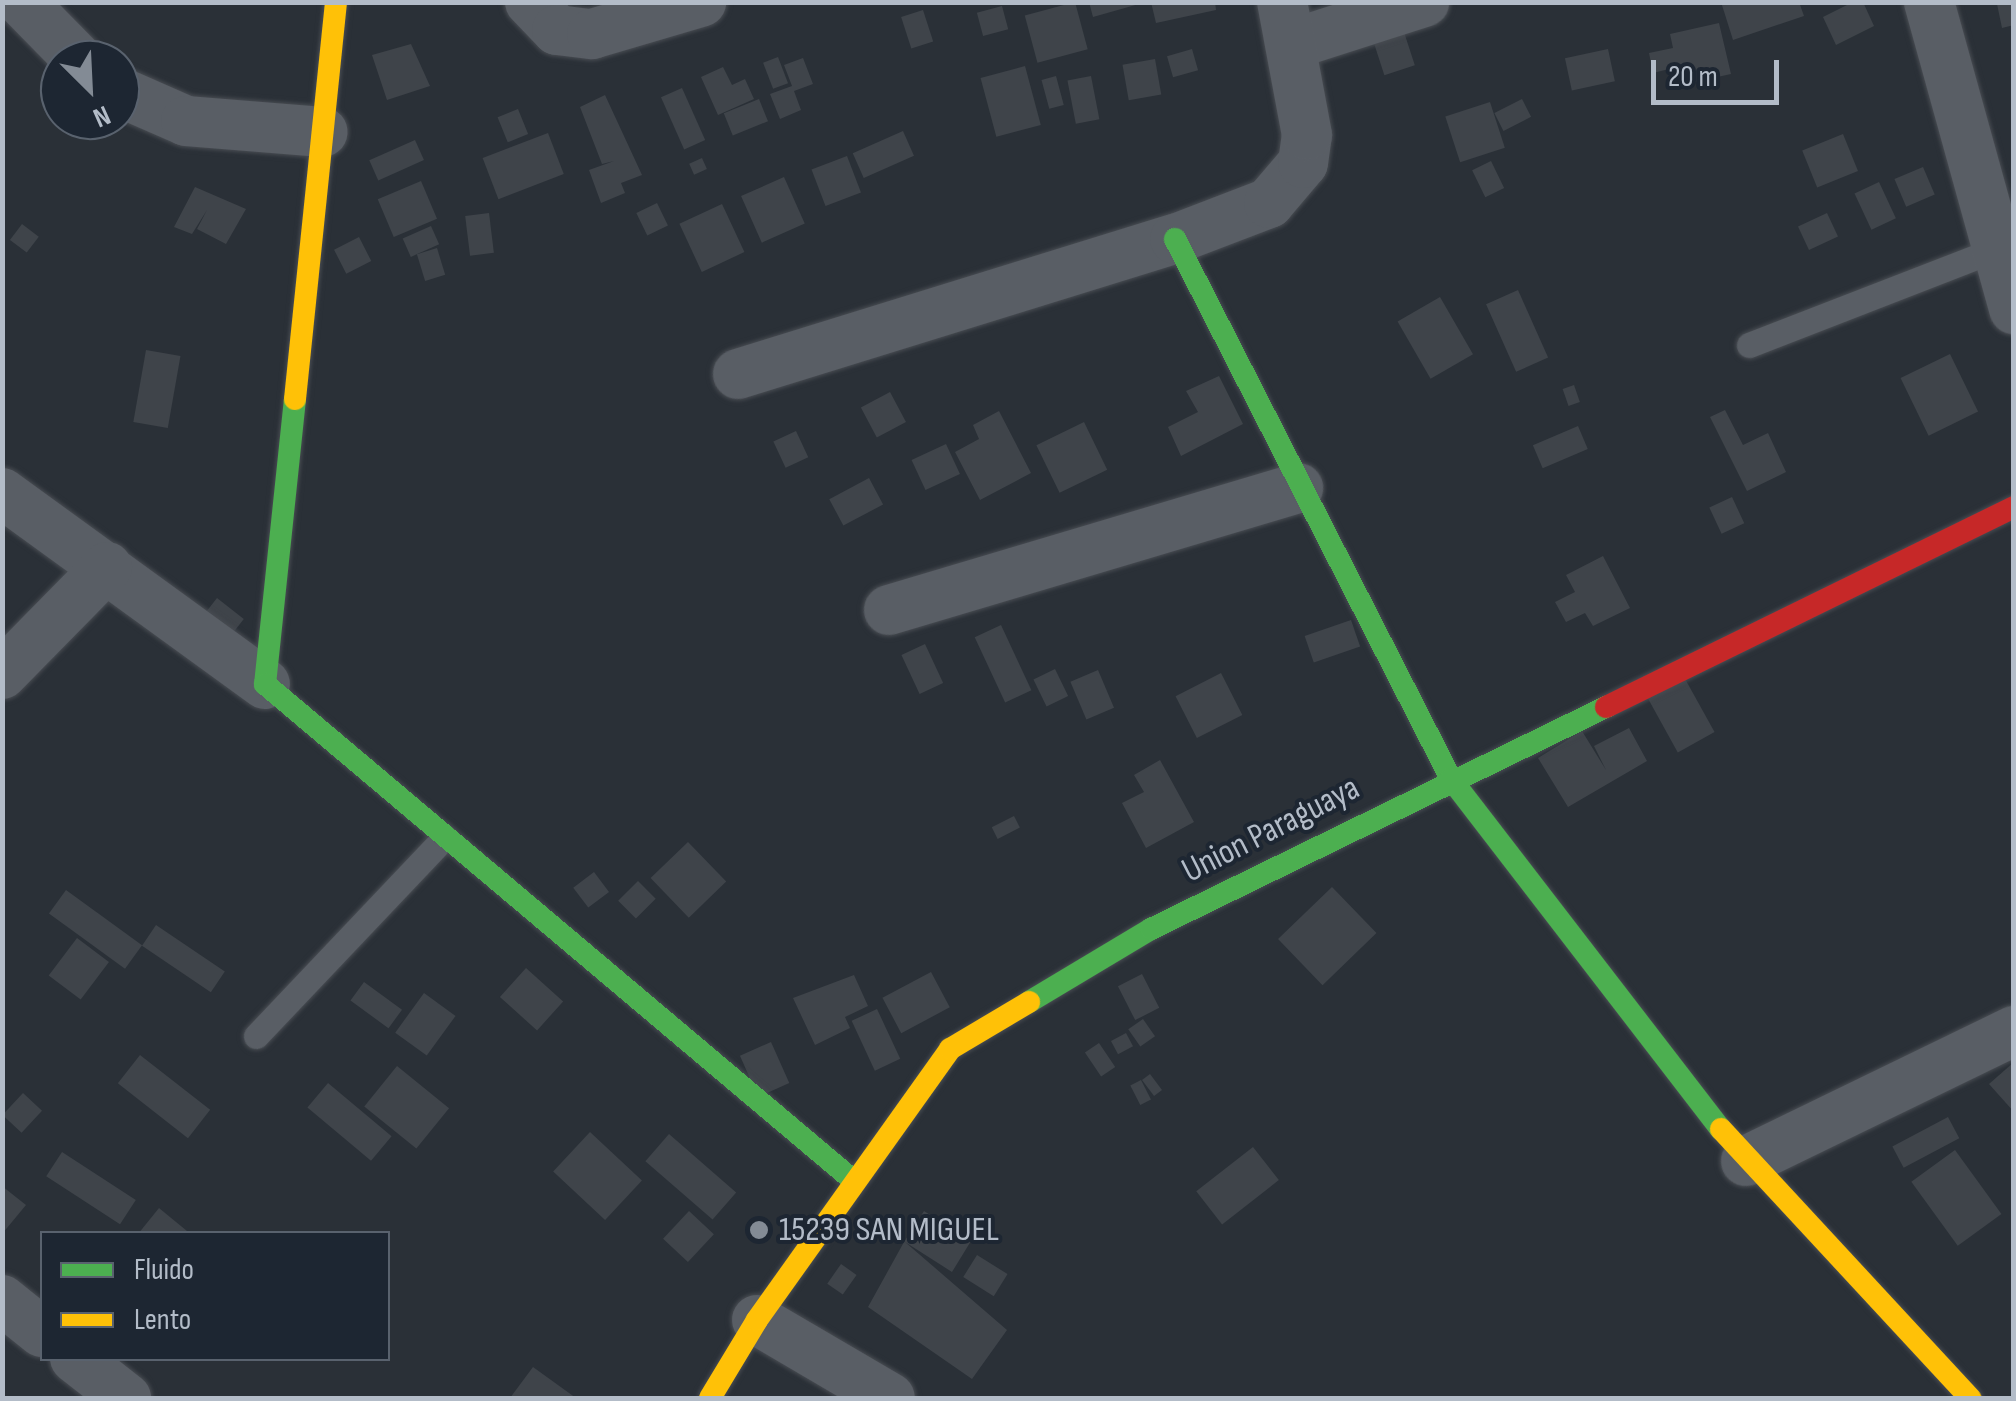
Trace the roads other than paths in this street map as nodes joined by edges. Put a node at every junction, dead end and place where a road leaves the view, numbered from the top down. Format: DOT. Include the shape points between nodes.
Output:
graph roads {
  1 [pos="22,2"];
  2 [pos="336,2"];
  3 [pos="530,2"];
  4 [pos="701,2"];
  5 [pos="1424,2"];
  6 [pos="1929,2"];
  7 [pos="1287,23"];
  8 [pos="59,40"];
  9 [pos="140,101"];
  10 [pos="323,132"];
  11 [pos="1992,158"];
  12 [pos="1175,239"];
  13 [pos="1996,249"];
  14 [pos="2014,308"];
  15 [pos="1749,345"];
  16 [pos="738,374"];
  17 [pos="1298,488"];
  18 [pos="2,493"];
  19 [pos="2014,507"];
  20 [pos="106,568"];
  21 [pos="889,610"];
  22 [pos="2,674"];
  23 [pos="264,684"];
  24 [pos="1451,779"];
  25 [pos="445,836"];
  26 [pos="2014,1031"];
  27 [pos="256,1036"];
  28 [pos="1746,1162"];
  29 [pos="854,1182"];
  30 [pos="2,1300"];
  31 [pos="756,1320"];
  32 [pos="40,1330"];
  33 [pos="80,1361"];
  34 [pos="126,1398"];
  35 [pos="710,1398"];
  36 [pos="890,1398"];
  37 [pos="1970,1398"];
  1 -- 8 [label="street"];
  2 -- 10 [label="street"];
  3 -- 4 [label="street" via="557,30 592,34"];
  5 -- 7 [label="street"];
  6 -- 11 [label="street"];
  7 -- 12 [label="street" via="1306,135 1303,163 1269,203"];
  9 -- 10 [label="street" via="186,122"];
  10 -- 23 [label="street"];
  11 -- 13 [label="street"];
  12 -- 16 [label="street"];
  12 -- 17 [label="street"];
  13 -- 14 [label="street"];
  13 -- 15 [label="lane"];
  17 -- 21 [label="street"];
  17 -- 24 [label="street"];
  18 -- 20 [label="street"];
  19 -- 24 [label="street, Union Paraguaya"];
  20 -- 22 [label="street"];
  20 -- 23 [label="street"];
  23 -- 25 [label="street"];
  24 -- 28 [label="street"];
  24 -- 29 [label="street, Union Paraguaya" via="1150,929 950,1049"];
  25 -- 27 [label="lane"];
  25 -- 29 [label="street"];
  26 -- 28 [label="street"];
  28 -- 37 [label="street"];
  29 -- 31 [label="street, Union Paraguaya"];
  30 -- 32 [label="street"];
  31 -- 35 [label="street, Union Paraguaya"];
  31 -- 36 [label="street"];
  33 -- 34 [label="street"];
}
